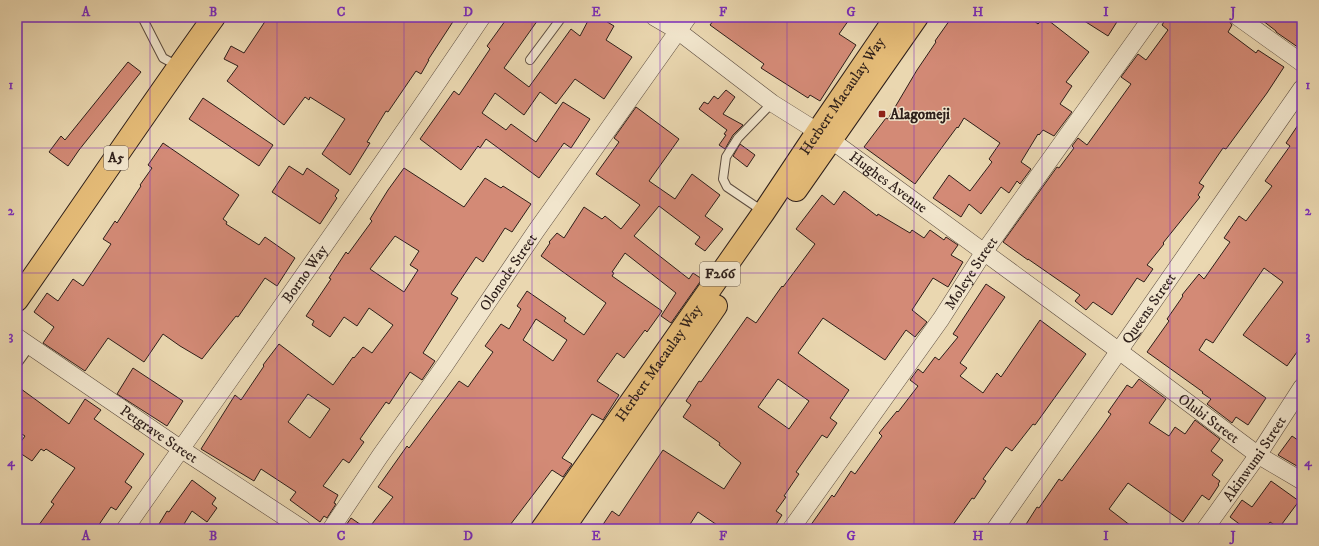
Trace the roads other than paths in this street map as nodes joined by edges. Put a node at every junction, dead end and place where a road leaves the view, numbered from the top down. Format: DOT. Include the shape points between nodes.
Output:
graph roads {
  1 [pos="142,17"];
  2 [pos="214,17"];
  3 [pos="482,17"];
  4 [pos="562,17"];
  5 [pos="654,17"];
  6 [pos="688,17"];
  7 [pos="896,17"];
  8 [pos="917,17"];
  9 [pos="1152,17"];
  10 [pos="1238,17"];
  11 [pos="678,32"];
  12 [pos="530,60"];
  13 [pos="1302,63"];
  14 [pos="179,66"];
  15 [pos="1302,88"];
  16 [pos="772,103"];
  17 [pos="824,135"];
  18 [pos="764,212"];
  19 [pos="984,252"];
  20 [pos="17,300"];
  21 [pos="24,342"];
  22 [pos="1119,351"];
  23 [pos="17,364"];
  24 [pos="1302,387"];
  25 [pos="181,449"];
  26 [pos="1258,455"];
  27 [pos="1302,481"];
  28 [pos="125,529"];
  29 [pos="303,529"];
  30 [pos="331,529"];
  31 [pos="542,529"];
  32 [pos="563,529"];
  33 [pos="791,529"];
  34 [pos="995,529"];
  35 [pos="1205,529"];
  1 -- 14 [label="lane" via="163,58"];
  2 -- 14 [label="main road, A5"];
  3 -- 25 [label="street, Borno Way" via="344,219"];
  4 -- 12 [label="lane"];
  5 -- 11 [label="street, Hughes Avenue"];
  6 -- 11 [label="street, Olonode Street"];
  7 -- 17 [label="main road, Herbert Macaulay Way / F266"];
  8 -- 17 [label="main road, Herbert Macaulay Way / F266"];
  9 -- 19 [label="street, Moleye Street"];
  10 -- 13 [label="street"];
  11 -- 16 [label="street, Hughes Avenue"];
  11 -- 30 [label="street, Olonode Street" via="536,231"];
  14 -- 20 [label="main road, A5"];
  15 -- 22 [label="street, Queens Street"];
  16 -- 17 [label="street, Hughes Avenue"];
  16 -- 18 [label="lane" via="738,138 726,157 723,179 727,187"];
  17 -- 18 [label="main road, Herbert Macaulay Way / F266"];
  17 -- 19 [label="street, Hughes Avenue"];
  17 -- 32 [label="main road, Herbert Macaulay Way / F266"];
  18 -- 31 [label="main road, Herbert Macaulay Way / F266"];
  19 -- 22 [label="street, Hughes Avenue"];
  19 -- 33 [label="street, Moleye Street" via="941,319"];
  21 -- 23 [label="lane"];
  21 -- 25 [label="street, Petgrave Street"];
  22 -- 26 [label="street, Olubi Street"];
  22 -- 34 [label="street, Queens Street"];
  24 -- 26 [label="street, Akinwumi Street"];
  25 -- 28 [label="street, Borno Way"];
  25 -- 29 [label="street, Petgrave Street"];
  26 -- 27 [label="street, Olubi Street"];
  26 -- 35 [label="street, Akinwumi Street"];
}
